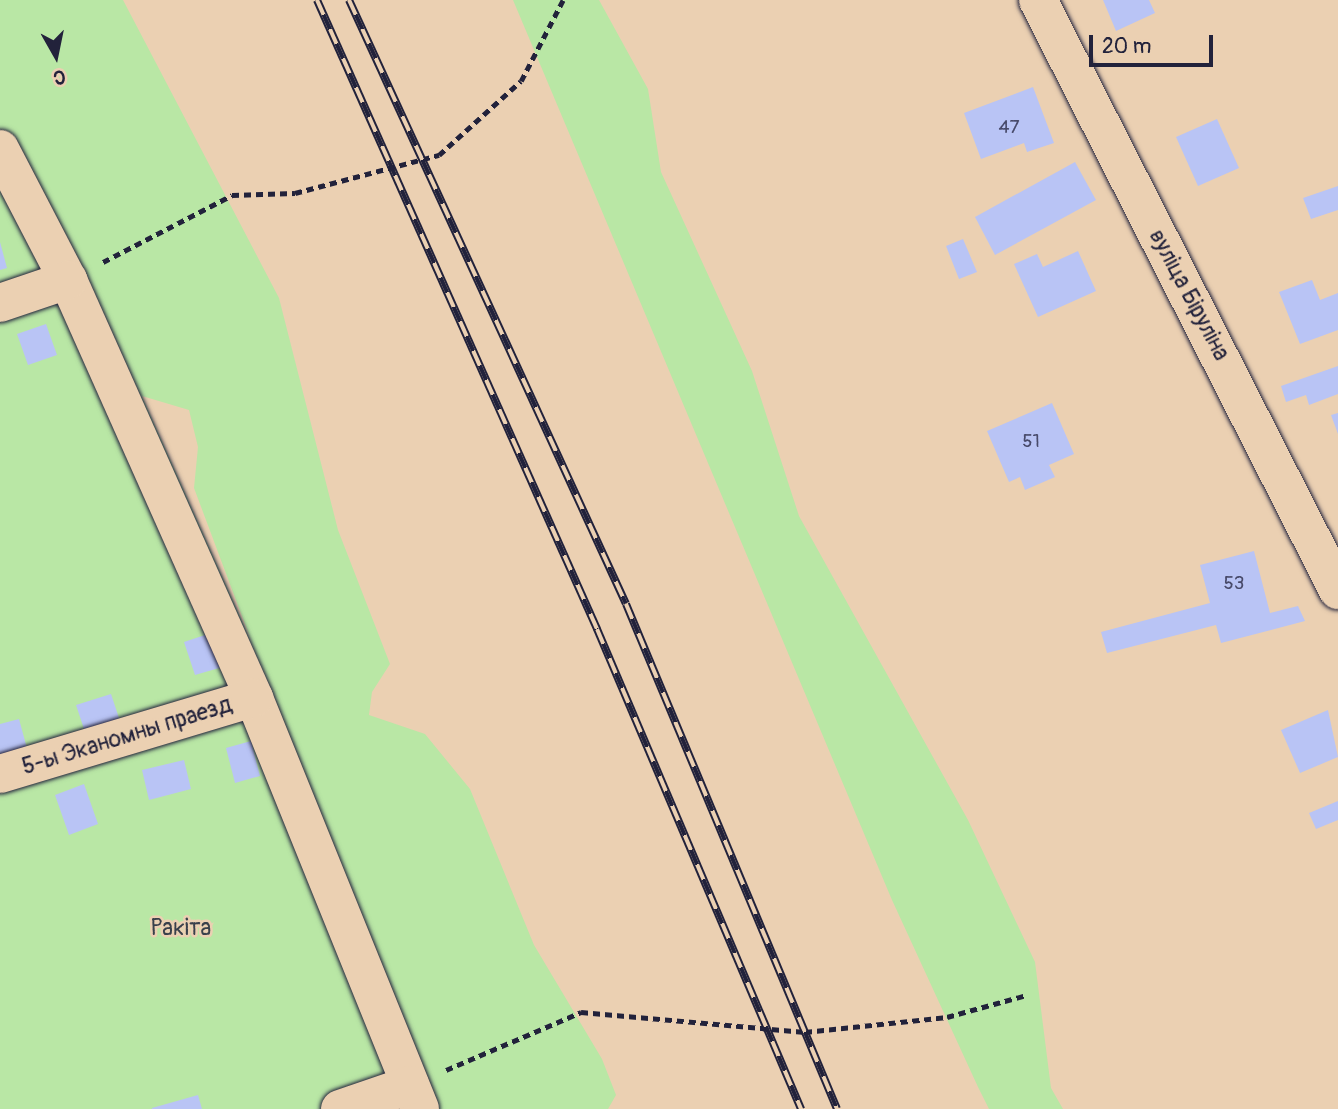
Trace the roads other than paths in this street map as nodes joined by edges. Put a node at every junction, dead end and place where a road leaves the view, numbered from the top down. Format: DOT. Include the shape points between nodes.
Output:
graph roads {
  1 [pos="1038,0"];
  2 [pos="0,149"];
  3 [pos="68,280"];
  4 [pos="0,303"];
  5 [pos="1338,590"];
  6 [pos="254,698"];
  7 [pos="0,775"];
  8 [pos="415,1097"];
  9 [pos="340,1109"];
  1 -- 5 [label="street, вуліца Біруліна"];
  2 -- 3 [label="street"];
  3 -- 4 [label="street"];
  3 -- 6 [label="street"];
  6 -- 7 [label="street, 5-ы Эканомны праезд"];
  6 -- 8 [label="street"];
  8 -- 9 [label="street"];
}
